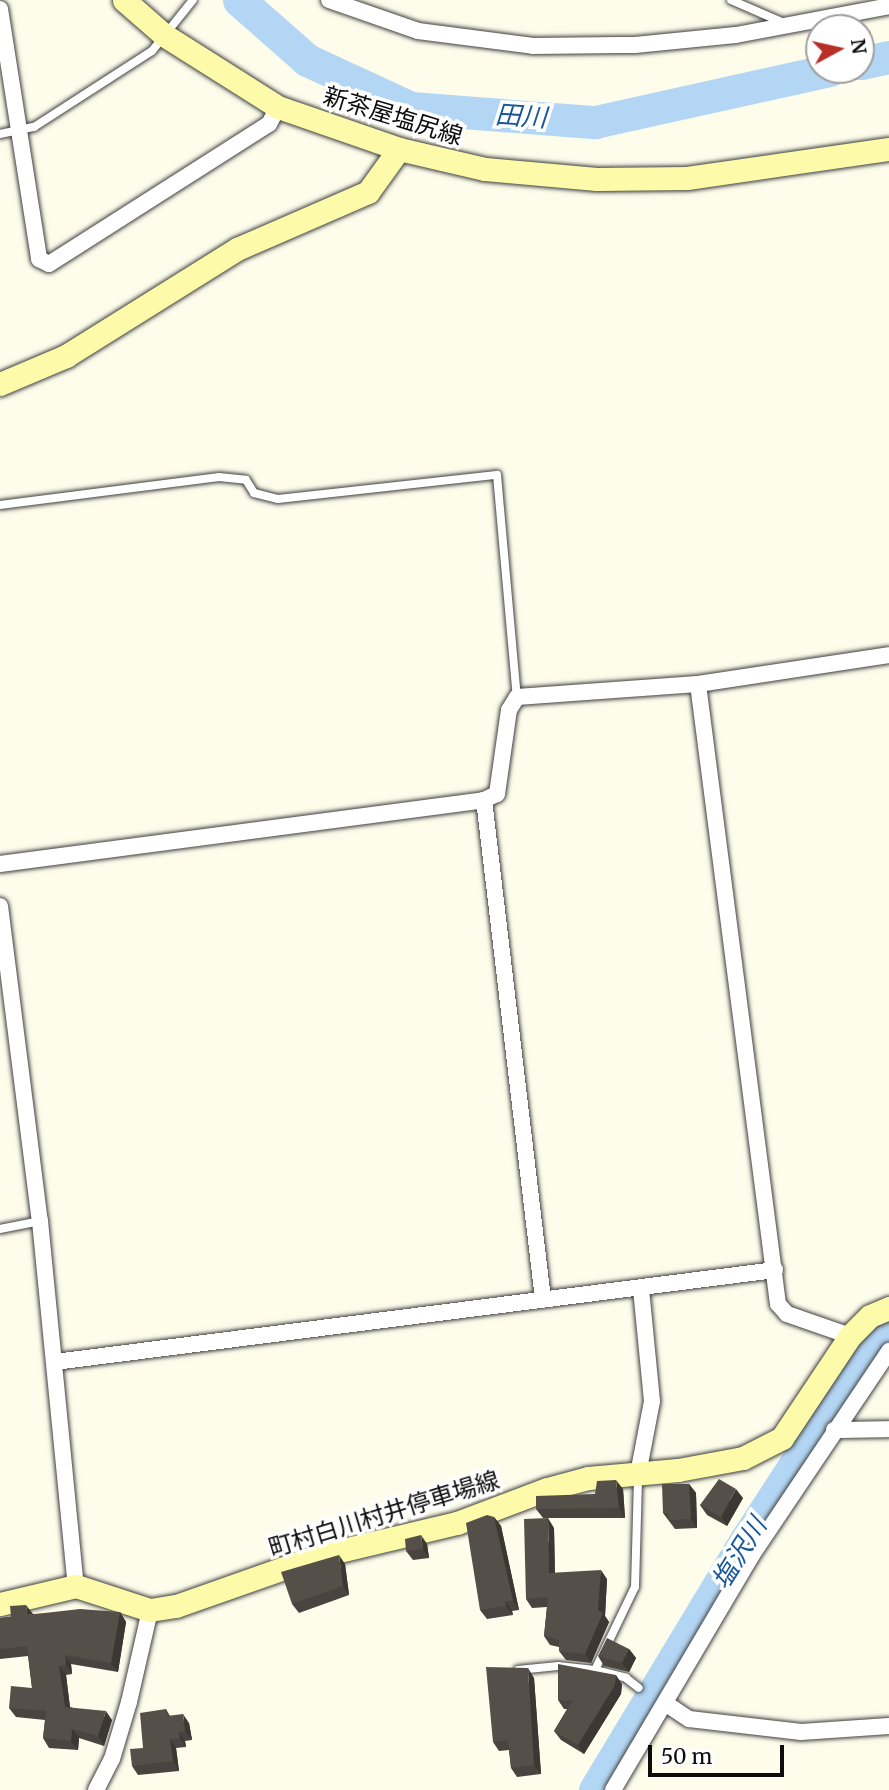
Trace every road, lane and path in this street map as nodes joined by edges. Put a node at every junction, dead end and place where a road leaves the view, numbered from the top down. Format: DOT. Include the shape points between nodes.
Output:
graph roads {
  1 [pos="124,0"];
  2 [pos="193,0"];
  3 [pos="329,0"];
  4 [pos="731,0"];
  5 [pos="889,6"];
  6 [pos="0,9"];
  7 [pos="787,24"];
  8 [pos="168,29"];
  9 [pos="278,107"];
  10 [pos="19,131"];
  11 [pos="0,134"];
  12 [pos="399,149"];
  13 [pos="889,149"];
  14 [pos="0,384"];
  15 [pos="0,505"];
  16 [pos="889,656"];
  17 [pos="698,684"];
  18 [pos="517,697"];
  19 [pos="484,800"];
  20 [pos="0,864"];
  21 [pos="0,906"];
  22 [pos="40,1221"];
  23 [pos="0,1229"];
  24 [pos="775,1270"];
  25 [pos="640,1289"];
  26 [pos="543,1299"];
  27 [pos="884,1310"];
  28 [pos="850,1336"];
  29 [pos="889,1351"];
  30 [pos="55,1362"];
  31 [pos="834,1430"];
  32 [pos="889,1430"];
  33 [pos="638,1474"];
  34 [pos="76,1586"];
  35 [pos="0,1605"];
  36 [pos="150,1610"];
  37 [pos="595,1670"];
  38 [pos="503,1671"];
  39 [pos="639,1688"];
  40 [pos="664,1703"];
  41 [pos="889,1727"];
  42 [pos="96,1790"];
  43 [pos="612,1790"];
  1 -- 8 [label="main road, 新茶屋塩尻線"];
  2 -- 8 [label="lane"];
  3 -- 7 [label="street" via="406,28 493,44 635,45 736,35"];
  4 -- 7 [label="lane"];
  5 -- 7 [label="street"];
  6 -- 10 [label="street"];
  8 -- 9 [label="main road, 新茶屋塩尻線"];
  8 -- 10 [label="lane" via="152,51 34,127"];
  9 -- 10 [label="street" via="269,124 49,264 38,259"];
  9 -- 12 [label="main road, 新茶屋塩尻線"];
  10 -- 11 [label="lane"];
  12 -- 13 [label="main road, 新茶屋塩尻線" via="485,169 655,180 725,175"];
  12 -- 14 [label="main road" via="368,192 237,249 66,356"];
  15 -- 18 [label="lane" via="219,477 246,480 254,493 278,499 498,475 514,616"];
  16 -- 17 [label="street"];
  17 -- 18 [label="street"];
  17 -- 24 [label="street"];
  18 -- 19 [label="street" via="509,710 497,794"];
  19 -- 20 [label="street"];
  19 -- 26 [label="street"];
  21 -- 22 [label="street"];
  22 -- 23 [label="lane"];
  22 -- 30 [label="street"];
  24 -- 25 [label="street"];
  24 -- 28 [label="street" via="778,1304 787,1314"];
  25 -- 26 [label="street"];
  25 -- 33 [label="street" via="652,1401"];
  26 -- 30 [label="street"];
  27 -- 28 [label="main road, 町村白川村井停車場線"];
  28 -- 33 [label="main road, 町村白川村井停車場線" via="782,1438 743,1458"];
  29 -- 31 [label="street"];
  30 -- 34 [label="street"];
  31 -- 32 [label="street"];
  31 -- 40 [label="street" via="752,1555"];
  33 -- 36 [label="main road, 町村白川村井停車場線" via="588,1478 547,1489 457,1523 318,1556 220,1593"];
  33 -- 37 [label="lane" via="635,1587"];
  34 -- 35 [label="main road"];
  34 -- 36 [label="main road"];
  36 -- 42 [label="street" via="129,1702"];
  37 -- 38 [label="lane" via="558,1665"];
  37 -- 39 [label="lane" via="626,1678"];
  40 -- 41 [label="street" via="689,1719 801,1732"];
  40 -- 43 [label="street"];
}
